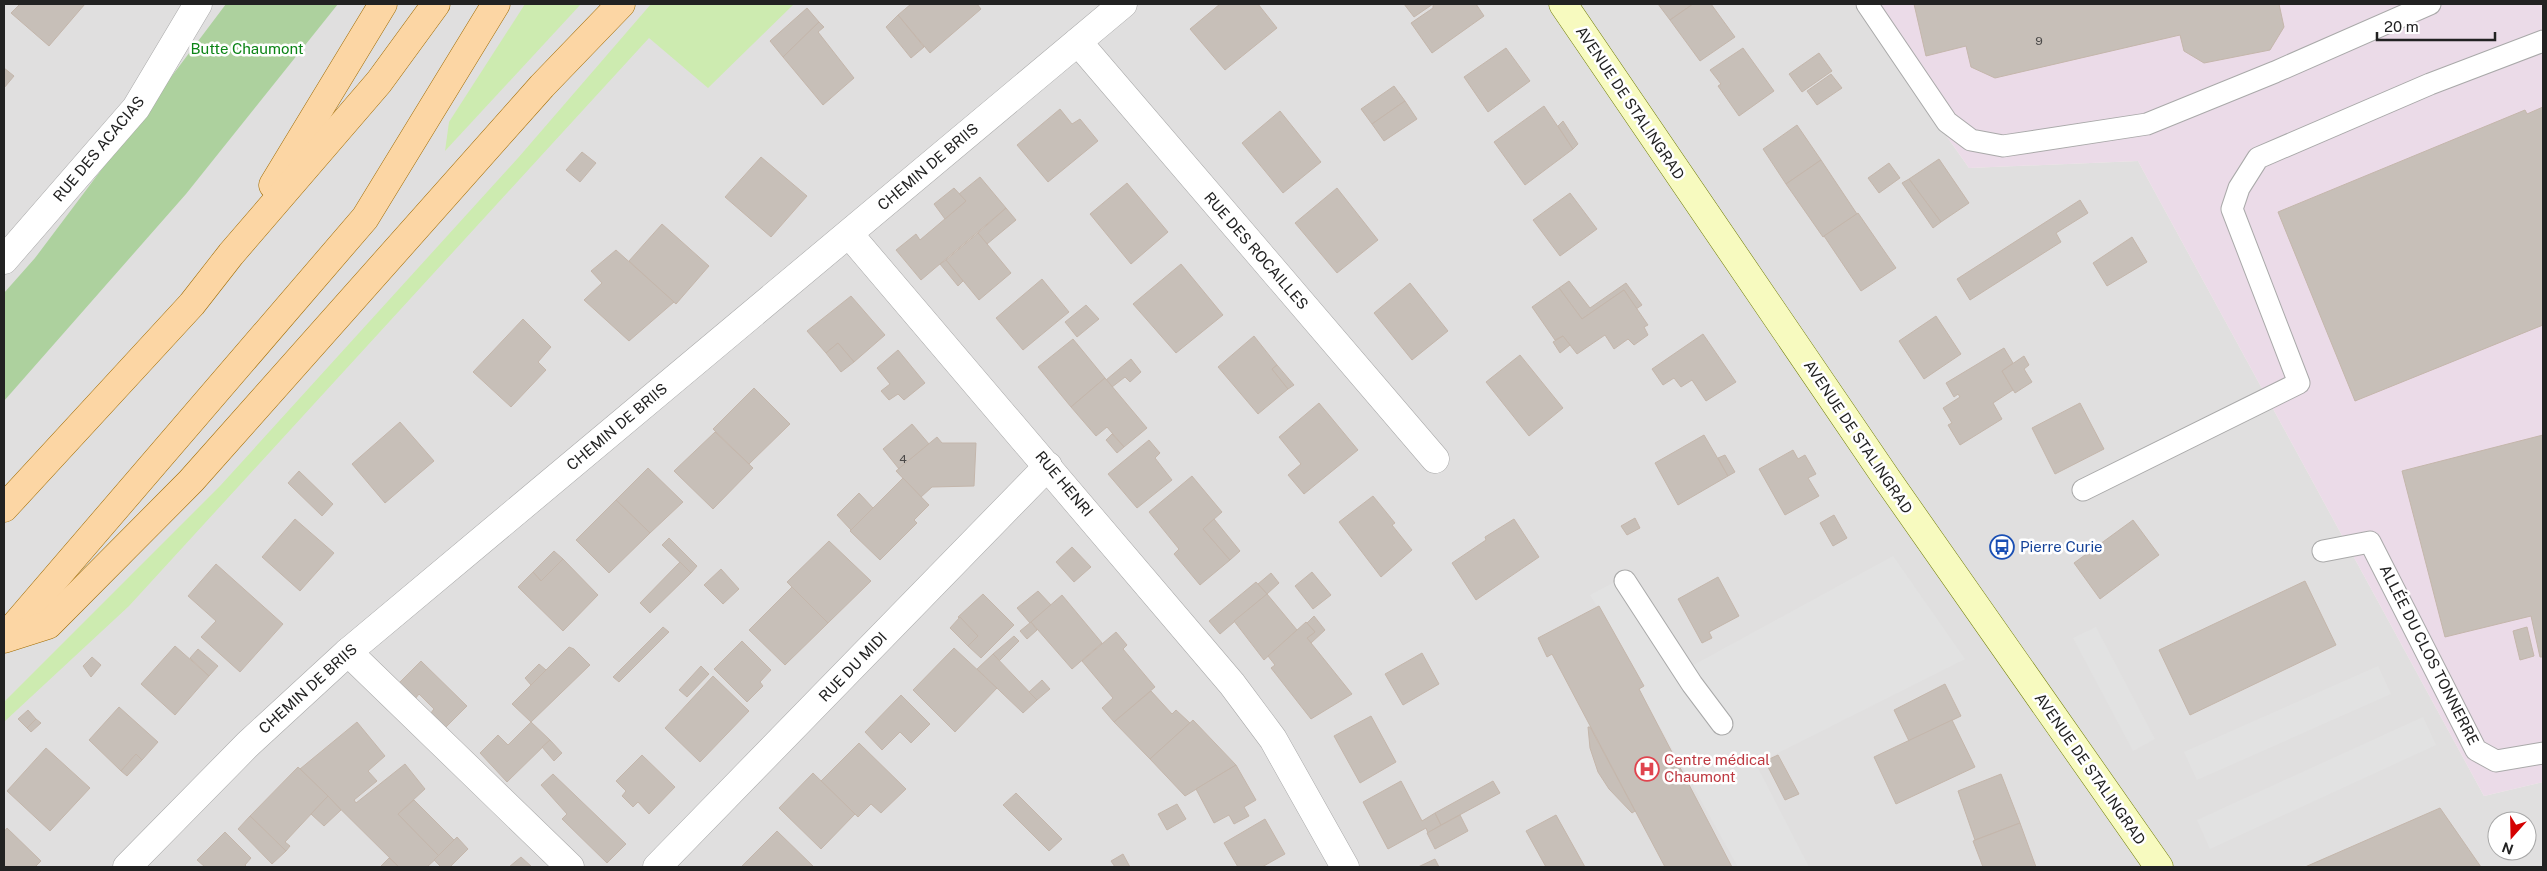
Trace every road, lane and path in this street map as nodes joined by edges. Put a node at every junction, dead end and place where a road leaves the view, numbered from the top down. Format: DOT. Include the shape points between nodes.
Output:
graph roads {
  1 [pos="198,4"];
  2 [pos="383,4"];
  3 [pos="436,4"];
  4 [pos="496,4"];
  5 [pos="621,4"];
  6 [pos="1124,4"];
  7 [pos="1563,4"];
  8 [pos="1867,4"];
  9 [pos="2430,4"];
  10 [pos="2543,41"];
  11 [pos="1078,42"];
  12 [pos="849,234"];
  13 [pos="231,254"];
  14 [pos="4,260"];
  15 [pos="1435,459"];
  16 [pos="1048,466"];
  17 [pos="2083,490"];
  18 [pos="4,508"];
  19 [pos="2323,552"];
  20 [pos="1625,581"];
  21 [pos="4,638"];
  22 [pos="348,652"];
  23 [pos="1722,724"];
  24 [pos="2543,753"];
  25 [pos="127,867"];
  26 [pos="570,867"];
  27 [pos="657,867"];
  28 [pos="1345,867"];
  29 [pos="2159,867"];
  1 -- 14 [label="street, RUE DES ACACIAS" via="136,108"];
  2 -- 13 [label="main road"];
  3 -- 13 [label="main road" via="379,82"];
  4 -- 21 [label="main road" via="365,218"];
  5 -- 21 [label="main road" via="542,86 191,481 48,625"];
  6 -- 11 [label="street, CHEMIN DE BRIIS"];
  7 -- 29 [label="main road, AVENUE DE STALINGRAD" via="1887,479"];
  8 -- 9 [label="lane" via="1947,122 1971,140 2003,146 2147,124"];
  10 -- 17 [label="lane" via="2430,84 2258,158 2232,209 2299,384"];
  11 -- 12 [label="street, CHEMIN DE BRIIS"];
  11 -- 15 [label="street, RUE DES ROCAILLES"];
  12 -- 16 [label="street, RUE HENRI"];
  12 -- 22 [label="street, CHEMIN DE BRIIS"];
  13 -- 18 [label="main road" via="192,304"];
  16 -- 27 [label="street, RUE DU MIDI"];
  16 -- 28 [label="street, RUE HENRI" via="1232,684 1273,739"];
  19 -- 24 [label="lane, ALLÉE DU CLOS TONNERRE" via="2370,542 2476,750 2496,760"];
  20 -- 23 [label="lane"];
  22 -- 25 [label="street, CHEMIN DE BRIIS" via="248,744"];
  22 -- 26 [label="street"];
}
